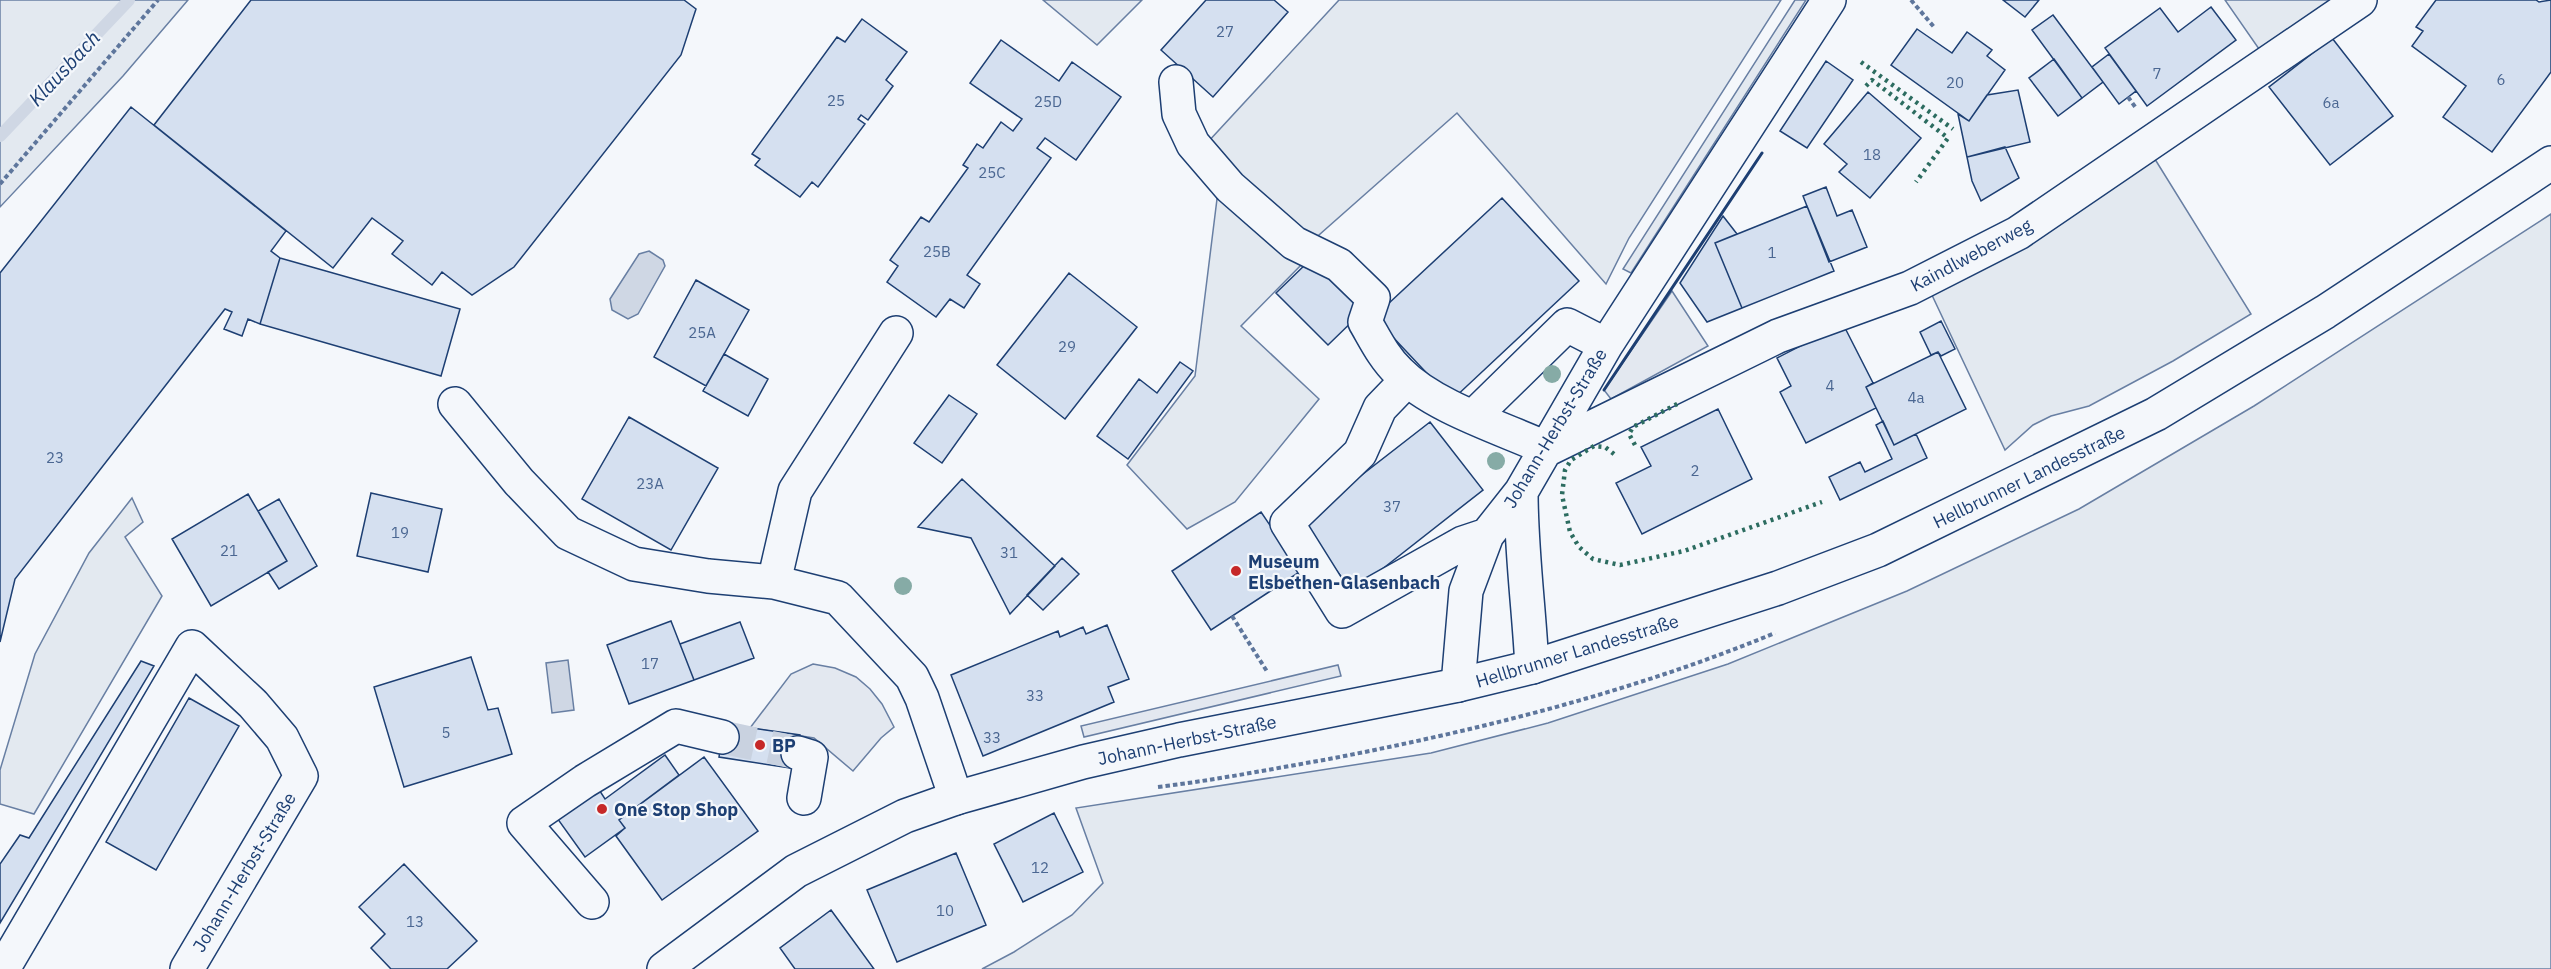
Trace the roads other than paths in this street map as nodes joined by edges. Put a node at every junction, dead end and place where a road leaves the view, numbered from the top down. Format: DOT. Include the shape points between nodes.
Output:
graph roads {
  1 [pos="1829,0"];
  2 [pos="2360,0"];
  3 [pos="1176,82"];
  4 [pos="2551,163"];
  5 [pos="896,333"];
  6 [pos="1606,345"];
  7 [pos="1407,380"];
  8 [pos="455,404"];
  9 [pos="1474,416"];
  10 [pos="1548,449"];
  11 [pos="1521,492"];
  12 [pos="1487,535"];
  13 [pos="774,582"];
  14 [pos="1532,667"];
  15 [pos="1458,686"];
  16 [pos="722,737"];
  17 [pos="798,753"];
  18 [pos="804,798"];
  19 [pos="956,798"];
  20 [pos="592,902"];
  21 [pos="3,969"];
  22 [pos="187,969"];
  23 [pos="664,969"];
  1 -- 6 [label="street, Johann-Herbst-Straße"];
  2 -- 10 [label="street, Kaindlweberweg" via="2018,232 1910,288 1778,336"];
  3 -- 7 [label="street" via="1179,114 1193,144 1230,187 1294,243 1339,265 1373,298 1365,322 1379,348"];
  4 -- 14 [label="street, Hellbrunner Landesstraße" via="2325,312 2156,414 2043,471 1878,550 1800,580"];
  5 -- 13 [label="street" via="795,491"];
  6 -- 9 [label="street" via="1567,326"];
  6 -- 10 [label="street, Johann-Herbst-Straße"];
  7 -- 9 [label="street" via="1419,390"];
  7 -- 12 [label="street" via="1380,408 1360,453 1287,523 1342,611 1463,543"];
  8 -- 13 [label="street" via="519,482 568,533 634,564"];
  9 -- 10 [label="street"];
  10 -- 11 [label="street, Johann-Herbst-Straße"];
  11 -- 12 [label="street, Johann-Herbst-Straße"];
  11 -- 14 [label="street" via="1521,543"];
  12 -- 15 [label="street, Johann-Herbst-Straße" via="1466,591"];
  13 -- 19 [label="street" via="838,598 912,677"];
  14 -- 15 [label="street, Hellbrunner Landesstraße"];
  15 -- 19 [label="street, Johann-Herbst-Straße" via="1136,750"];
  16 -- 20 [label="street" via="676,726 524,823"];
  17 -- 18 [label="street" via="811,757"];
  19 -- 23 [label="street, Johann-Herbst-Straße" via="905,816 796,872"];
  21 -- 22 [label="street, Johann-Herbst-Straße" via="192,647 253,704 282,738 301,776"];
}
